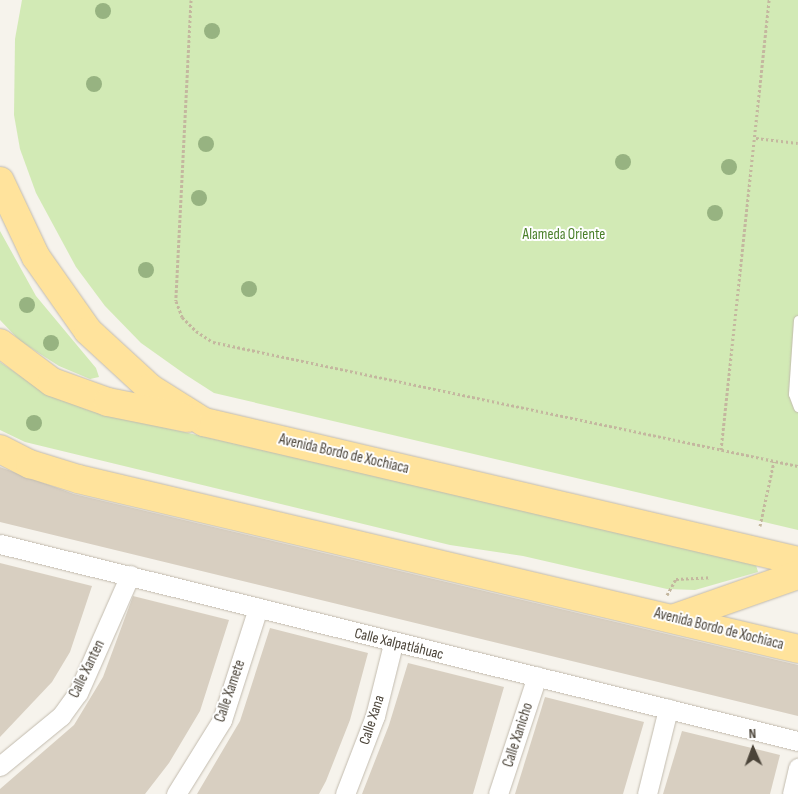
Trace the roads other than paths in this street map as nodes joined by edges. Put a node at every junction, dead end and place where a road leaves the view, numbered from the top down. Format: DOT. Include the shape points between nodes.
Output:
graph roads {
  1 [pos="0,180"];
  2 [pos="798,320"];
  3 [pos="0,343"];
  4 [pos="798,407"];
  5 [pos="204,422"];
  6 [pos="0,449"];
  7 [pos="0,544"];
  8 [pos="798,561"];
  9 [pos="130,575"];
  10 [pos="798,575"];
  11 [pos="258,608"];
  12 [pos="675,618"];
  13 [pos="393,644"];
  14 [pos="798,649"];
  15 [pos="538,676"];
  16 [pos="668,709"];
  17 [pos="798,741"];
  18 [pos="0,766"];
  19 [pos="798,768"];
  20 [pos="176,794"];
  21 [pos="345,794"];
  22 [pos="498,794"];
  23 [pos="647,794"];
  24 [pos="792,794"];
  1 -- 5 [label="main road, Avenida Bordo de Xochiaca" via="36,257 88,331 150,388"];
  2 -- 4 [label="lane" via="793,394"];
  3 -- 5 [label="main road" via="61,386 108,402"];
  5 -- 8 [label="main road, Avenida Bordo de Xochiaca"];
  6 -- 12 [label="main road, Avenida Bordo de Xochiaca" via="30,464 78,479"];
  7 -- 9 [label="street, Calle Xalpatláhuac"];
  9 -- 11 [label="street, Calle Xalpatláhuac"];
  9 -- 18 [label="street, Calle Xanten" via="78,693 61,716"];
  10 -- 12 [label="main road"];
  11 -- 13 [label="street, Calle Xalpatláhuac"];
  11 -- 20 [label="street, Calle Xamete" via="222,720"];
  12 -- 14 [label="main road, Avenida Bordo de Xochiaca"];
  13 -- 15 [label="street, Calle Xalpatláhuac"];
  13 -- 21 [label="street, Calle Xana" via="375,716"];
  15 -- 16 [label="street, Calle Xalpatláhuac"];
  15 -- 22 [label="street, Calle Xanicho"];
  16 -- 17 [label="street, Calle Xalpatláhuac"];
  16 -- 23 [label="street"];
  19 -- 24 [label="street"];
}
